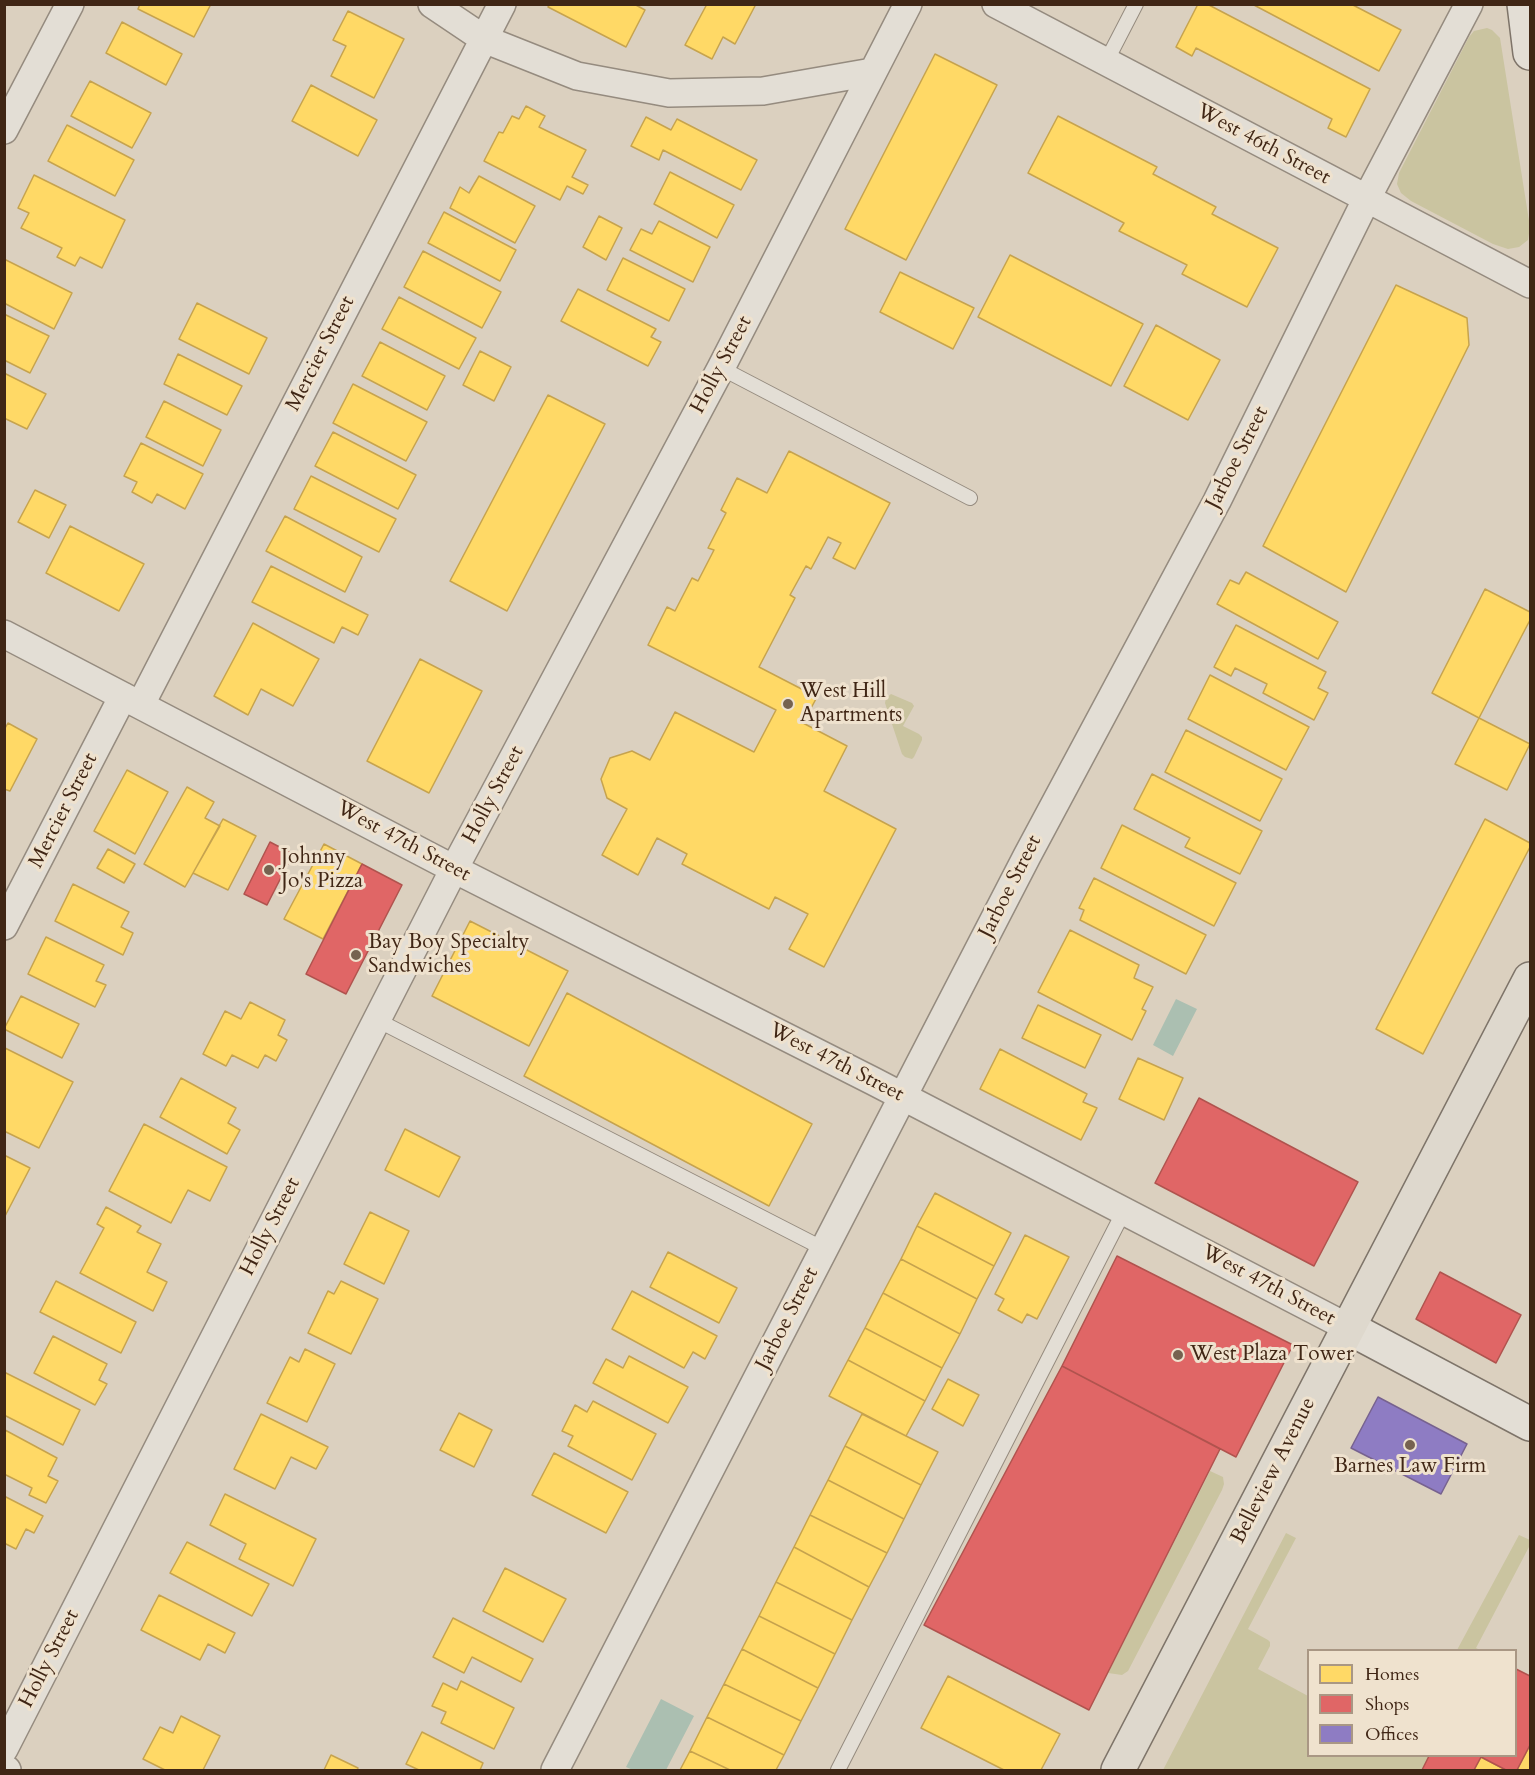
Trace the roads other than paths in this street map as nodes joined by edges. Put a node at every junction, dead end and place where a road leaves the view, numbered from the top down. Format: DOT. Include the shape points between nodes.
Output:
graph roads {
  1 [pos="70,4"];
  2 [pos="432,4"];
  3 [pos="502,4"];
  4 [pos="908,4"];
  5 [pos="996,4"];
  6 [pos="1136,4"];
  7 [pos="1468,4"];
  8 [pos="1524,4"];
  9 [pos="484,39"];
  10 [pos="1530,53"];
  11 [pos="1106,62"];
  12 [pos="872,72"];
  13 [pos="4,130"];
  14 [pos="1367,198"];
  15 [pos="1530,284"];
  16 [pos="721,368"];
  17 [pos="970,498"];
  18 [pos="4,634"];
  19 [pos="132,700"];
  20 [pos="454,869"];
  21 [pos="4,926"];
  22 [pos="1530,979"];
  23 [pos="376,1020"];
  24 [pos="903,1097"];
  25 [pos="1124,1211"];
  26 [pos="824,1249"];
  27 [pos="1349,1328"];
  28 [pos="1530,1424"];
  29 [pos="4,1749"];
  30 [pos="555,1770"];
  31 [pos="838,1770"];
  32 [pos="1118,1770"];
  1 -- 13 [label="street"];
  2 -- 9 [label="street"];
  3 -- 9 [label="street, Mercier Street"];
  4 -- 12 [label="street, Holly Street"];
  5 -- 11 [label="street, West 46th Street"];
  6 -- 11 [label="lane"];
  7 -- 14 [label="street, Jarboe Street"];
  8 -- 10 [label="main road"];
  9 -- 12 [label="street" via="577,76 669,93 762,92"];
  9 -- 19 [label="street, Mercier Street"];
  11 -- 14 [label="street, West 46th Street"];
  12 -- 16 [label="street, Holly Street"];
  14 -- 15 [label="street, West 46th Street"];
  14 -- 24 [label="street, Jarboe Street" via="1217,501"];
  16 -- 17 [label="lane"];
  16 -- 20 [label="street, Holly Street"];
  18 -- 19 [label="street, West 47th Street"];
  19 -- 20 [label="street, West 47th Street"];
  19 -- 21 [label="street, Mercier Street"];
  20 -- 23 [label="street, Holly Street"];
  20 -- 24 [label="street, West 47th Street"];
  22 -- 27 [label="main road, Belleview Avenue"];
  23 -- 26 [label="lane"];
  23 -- 29 [label="street, Holly Street"];
  24 -- 25 [label="street, West 47th Street"];
  24 -- 26 [label="street, Jarboe Street"];
  25 -- 27 [label="street, West 47th Street"];
  25 -- 31 [label="lane"];
  26 -- 30 [label="street, Jarboe Street"];
  27 -- 28 [label="main road, West 47th Street"];
  27 -- 32 [label="main road, Belleview Avenue"];
}
